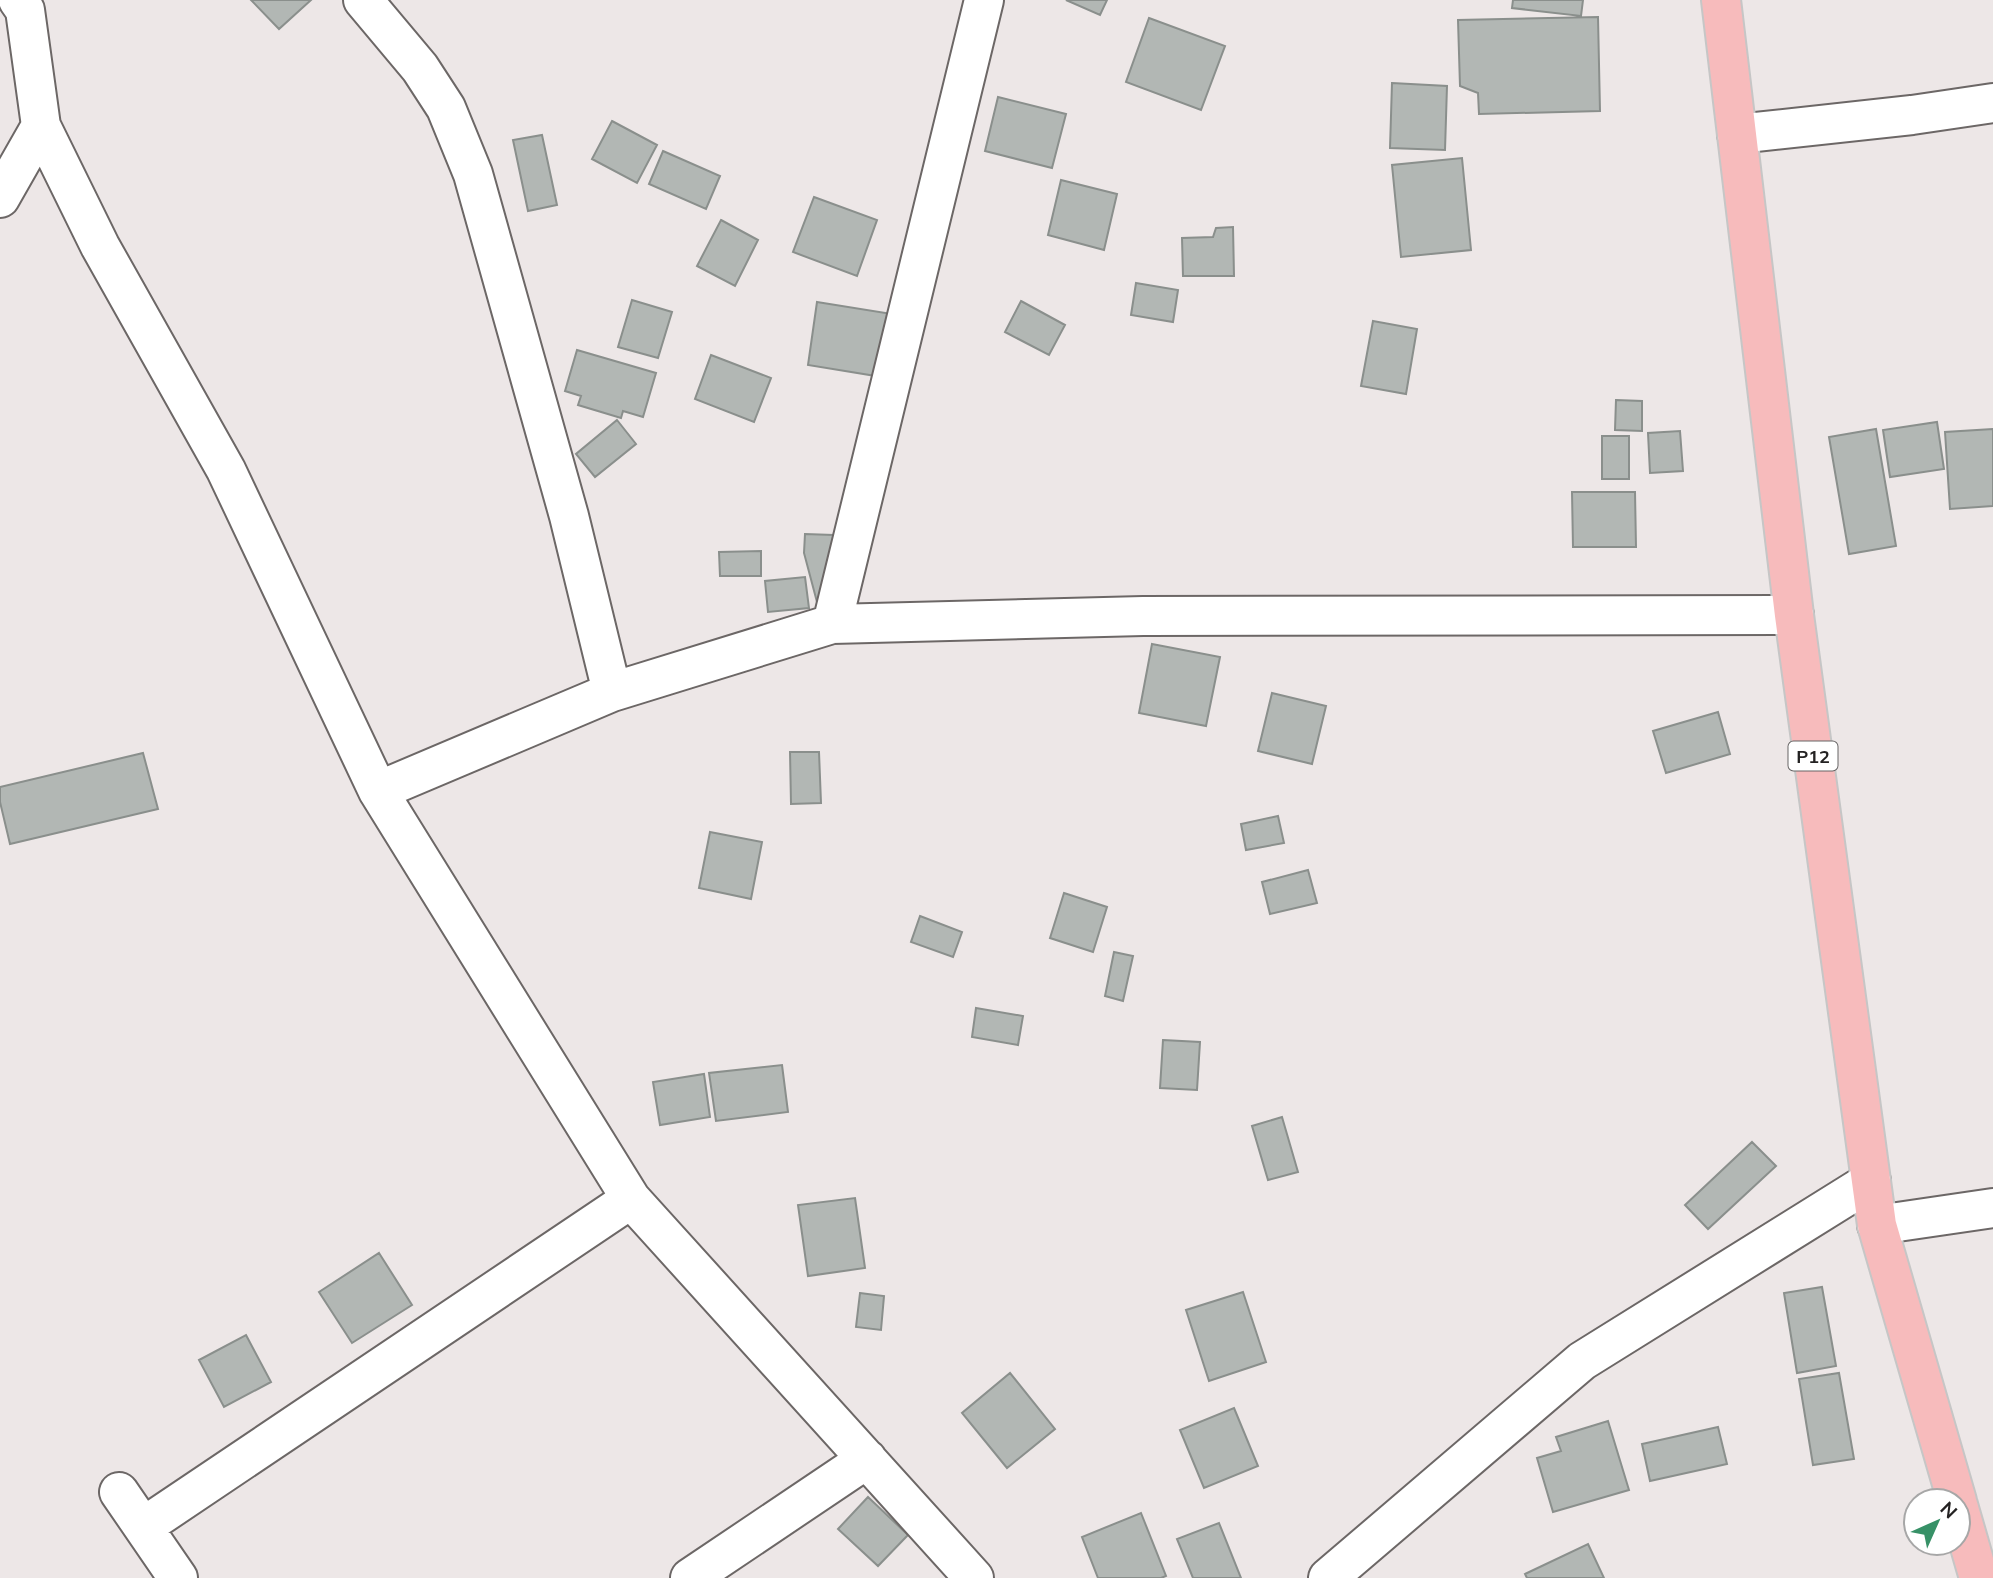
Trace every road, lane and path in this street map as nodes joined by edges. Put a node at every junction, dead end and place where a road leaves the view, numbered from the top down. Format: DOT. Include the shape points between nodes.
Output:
graph roads {
  1 [pos="363,0"];
  2 [pos="984,0"];
  3 [pos="1721,0"];
  4 [pos="27,3"];
  5 [pos="1993,103"];
  6 [pos="41,126"];
  7 [pos="1737,134"];
  8 [pos="0,198"];
  9 [pos="1794,615"];
  10 [pos="832,624"];
  11 [pos="612,692"];
  12 [pos="378,791"];
  13 [pos="1871,1181"];
  14 [pos="631,1199"];
  15 [pos="1993,1208"];
  16 [pos="1877,1225"];
  17 [pos="867,1459"];
  18 [pos="1953,1487"];
  19 [pos="119,1492"];
  20 [pos="143,1527"];
  21 [pos="1972,1553"];
  22 [pos="178,1578"];
  23 [pos="690,1578"];
  24 [pos="974,1578"];
  25 [pos="1328,1578"];
  26 [pos="1979,1578"];
  1 -- 11 [label="street" via="420,68 446,108 473,174 569,516"];
  2 -- 10 [label="street"];
  3 -- 7 [label="main road, P12"];
  4 -- 6 [label="street"];
  5 -- 7 [label="street"];
  6 -- 8 [label="street"];
  6 -- 12 [label="street" via="100,246 226,470"];
  7 -- 9 [label="main road, P12"];
  9 -- 10 [label="street" via="1143,616"];
  9 -- 13 [label="main road, P12"];
  10 -- 11 [label="street"];
  11 -- 12 [label="street"];
  12 -- 14 [label="street"];
  13 -- 16 [label="main road, P12"];
  13 -- 25 [label="street" via="1582,1361"];
  14 -- 17 [label="street"];
  14 -- 20 [label="street"];
  15 -- 16 [label="street"];
  16 -- 18 [label="main road, P12"];
  17 -- 23 [label="street"];
  17 -- 24 [label="street"];
  19 -- 20 [label="street"];
  20 -- 22 [label="street"];
  21 -- 26 [label="main road, P12"];
}
